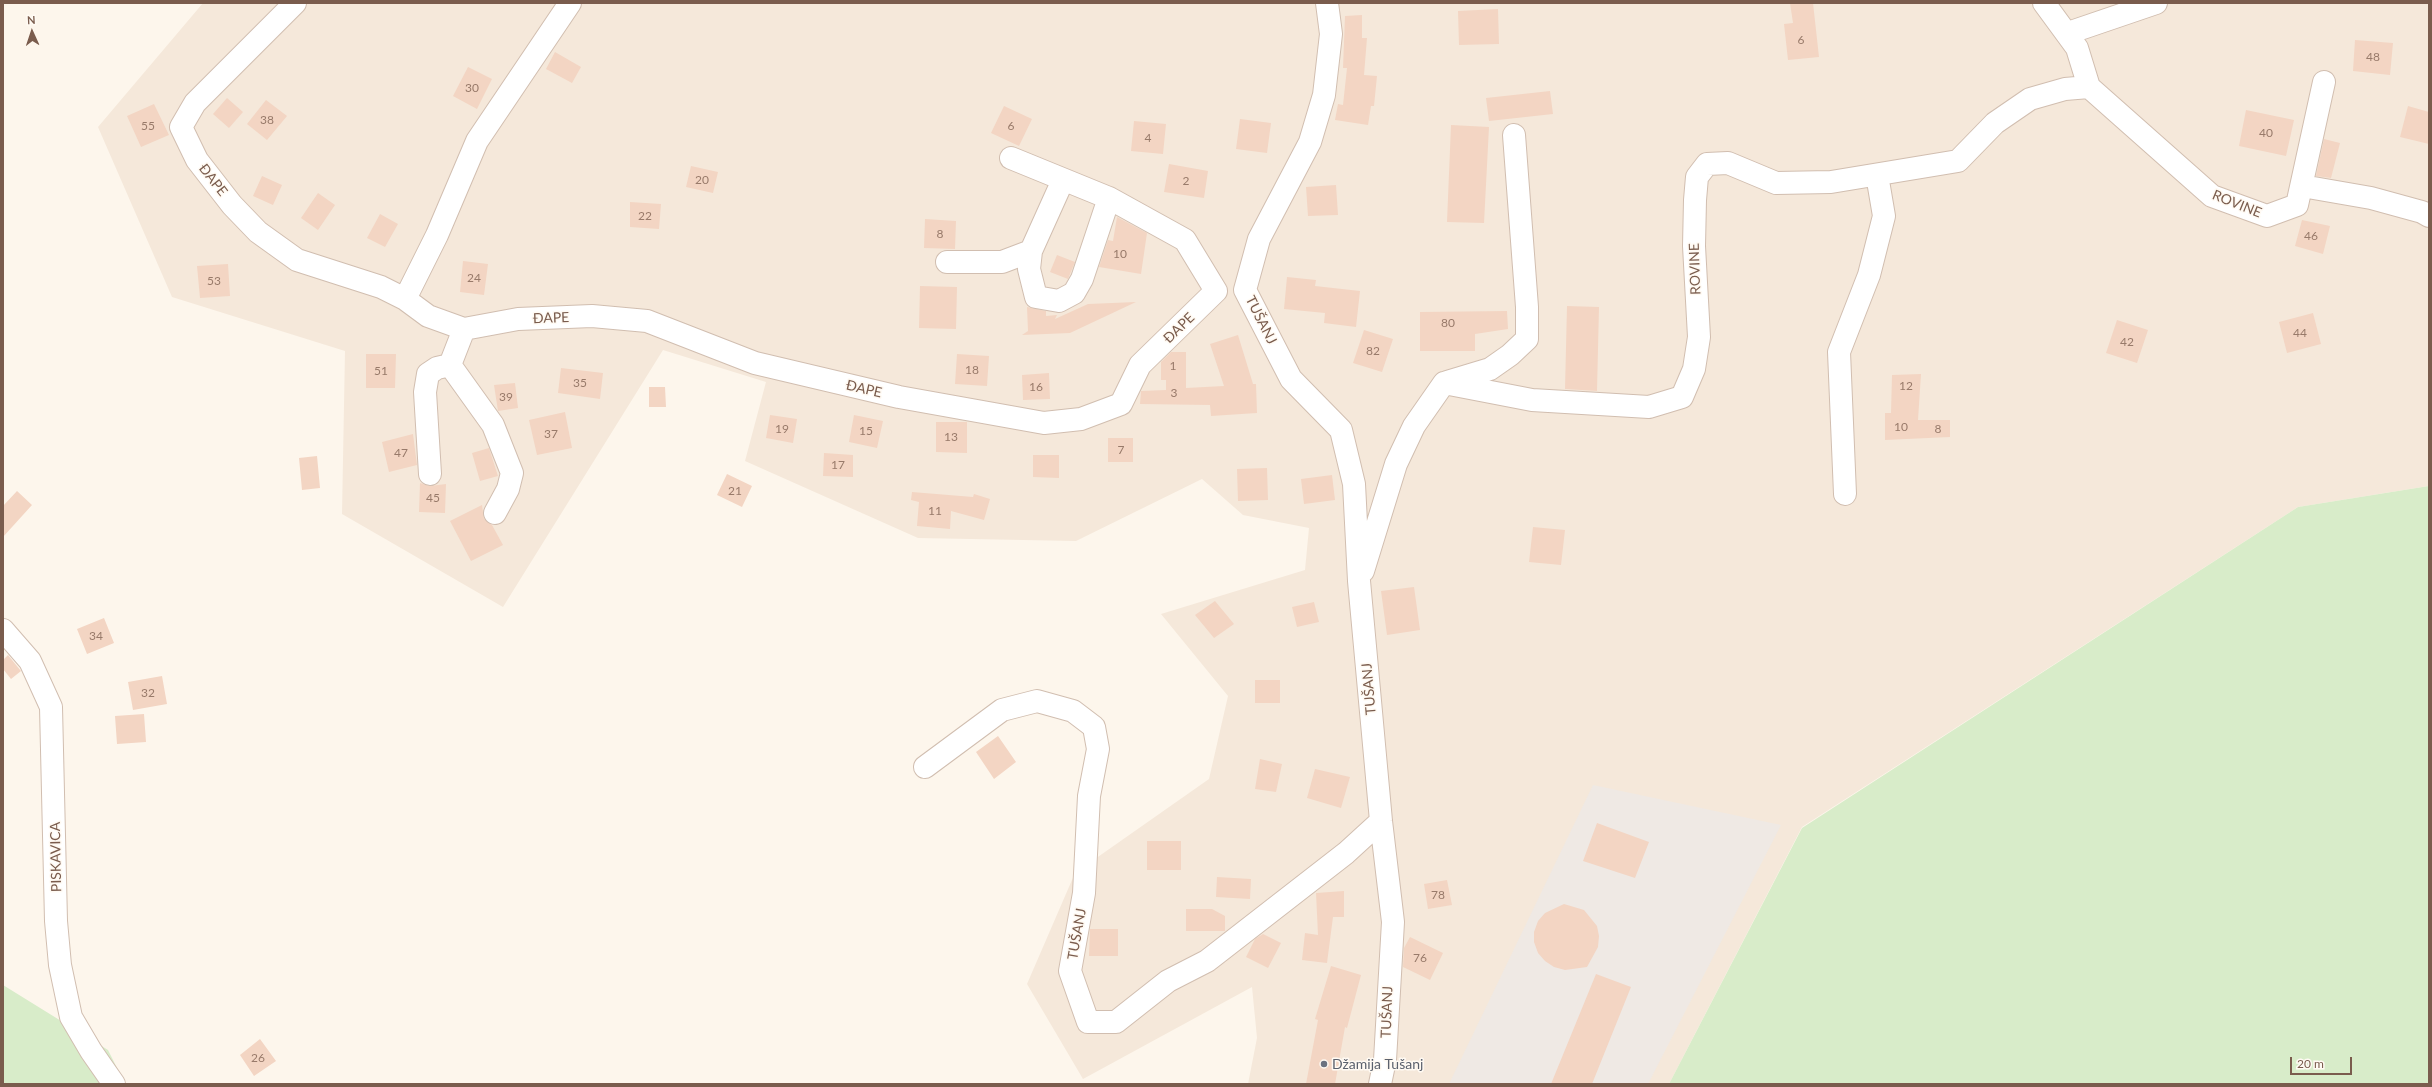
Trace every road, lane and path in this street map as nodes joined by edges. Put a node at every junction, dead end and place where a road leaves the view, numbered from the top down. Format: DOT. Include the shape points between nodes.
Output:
graph roads {
  1 [pos="295,3"];
  2 [pos="570,3"];
  3 [pos="1327,3"];
  4 [pos="2044,3"];
  5 [pos="2156,3"];
  6 [pos="2068,33"];
  7 [pos="2324,82"];
  8 [pos="2089,87"];
  9 [pos="1514,135"];
  10 [pos="1011,158"];
  11 [pos="1877,175"];
  12 [pos="1063,180"];
  13 [pos="2302,186"];
  14 [pos="1109,198"];
  15 [pos="2429,216"];
  16 [pos="1032,251"];
  17 [pos="947,262"];
  18 [pos="1245,290"];
  19 [pos="1216,291"];
  20 [pos="405,299"];
  21 [pos="464,329"];
  22 [pos="450,365"];
  23 [pos="1444,383"];
  24 [pos="430,474"];
  25 [pos="1846,494"];
  26 [pos="495,513"];
  27 [pos="1359,581"];
  28 [pos="3,630"];
  29 [pos="924,767"];
  30 [pos="1381,821"];
  31 [pos="114,1084"];
  32 [pos="1380,1084"];
  1 -- 20 [label="street, ĐAPE" via="195,103 181,127 197,160 232,205 258,232 297,260 381,287"];
  2 -- 20 [label="street" via="477,141 437,235"];
  3 -- 18 [label="street, TUŠANJ" via="1331,34 1324,96 1310,142 1259,239"];
  4 -- 6 [label="street"];
  5 -- 6 [label="street"];
  6 -- 8 [label="street" via="2083,63"];
  7 -- 13 [label="street, ROVINE"];
  8 -- 11 [label="street, ROVINE" via="2065,89 2030,99 1995,123 1958,161"];
  8 -- 13 [label="street, ROVINE" via="2212,196 2267,216 2296,205"];
  9 -- 23 [label="street" via="1527,338 1510,355 1490,369"];
  10 -- 12 [label="street"];
  11 -- 23 [label="street, ROVINE" via="1831,182 1776,182 1728,163 1707,164 1697,177 1695,200 1694,246 1699,337 1694,369 1682,397 1649,407 1532,400"];
  11 -- 25 [label="street" via="1884,216 1869,276 1839,352"];
  12 -- 14 [label="street"];
  12 -- 16 [label="street"];
  13 -- 15 [label="street" via="2371,198"];
  14 -- 16 [label="street" via="1082,279 1074,293 1059,301 1036,297 1029,269"];
  14 -- 19 [label="street" via="1185,240"];
  16 -- 17 [label="street" via="1002,262"];
  18 -- 19 [label="street"];
  18 -- 27 [label="street, TUŠANJ" via="1291,379 1341,430 1354,484"];
  19 -- 21 [label="street, ĐAPE" via="1140,365 1121,404 1081,420 1044,423 900,397 754,363 647,322 592,316 518,319"];
  20 -- 21 [label="street, ĐAPE" via="428,316"];
  21 -- 22 [label="street"];
  22 -- 24 [label="street" via="437,368 428,374 425,392"];
  22 -- 26 [label="street" via="493,425 512,473 508,489"];
  23 -- 27 [label="street, TUŠANJ" via="1414,426 1396,464"];
  27 -- 30 [label="street, TUŠANJ"];
  28 -- 31 [label="street, PISKAVICA" via="30,661 51,707 56,921 60,965 71,1017 91,1052"];
  29 -- 30 [label="street, TUŠANJ" via="1002,710 1037,701 1073,711 1094,727 1098,748 1089,796 1084,893 1070,971 1088,1022 1116,1022 1168,982 1207,961 1340,858"];
  30 -- 32 [label="street, TUŠANJ" via="1393,922 1386,1060"];
}
